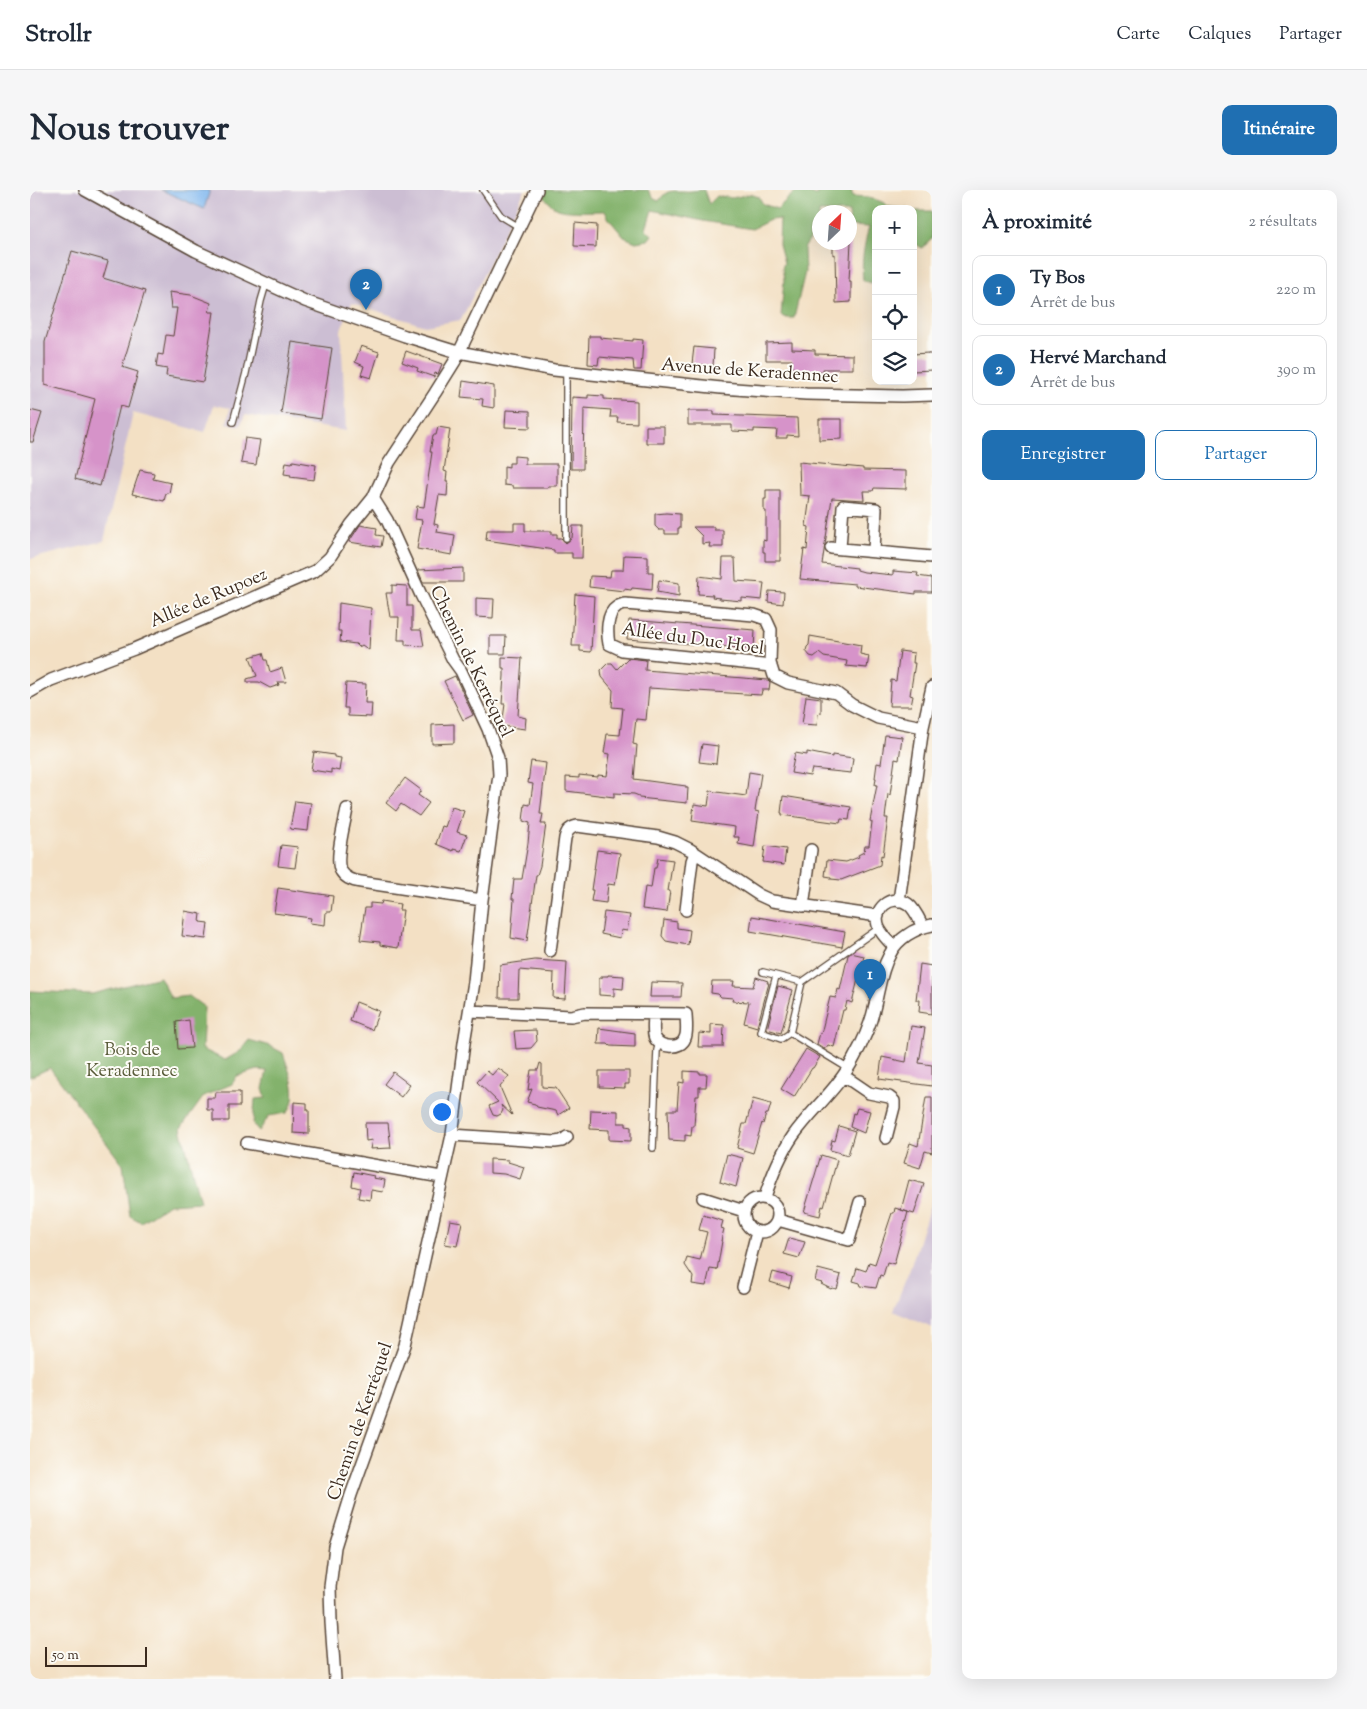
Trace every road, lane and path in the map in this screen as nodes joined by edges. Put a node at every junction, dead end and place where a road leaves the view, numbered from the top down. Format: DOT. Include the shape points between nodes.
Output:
graph roads {
  1 [pos="85,190"];
  2 [pos="483,190"];
  3 [pos="537,190"];
  4 [pos="519,227"];
  5 [pos="266,284"];
  6 [pos="459,352"];
  7 [pos="566,372"];
  8 [pos="932,395"];
  9 [pos="233,422"];
  10 [pos="373,498"];
  11 [pos="566,538"];
  12 [pos="874,551"];
  13 [pos="932,557"];
  14 [pos="771,666"];
  15 [pos="932,687"];
  16 [pos="30,692"];
  17 [pos="923,727"];
  18 [pos="347,809"];
  19 [pos="811,850"];
  20 [pos="695,853"];
  21 [pos="482,900"];
  22 [pos="899,901"];
  23 [pos="803,906"];
  24 [pos="686,910"];
  25 [pos="878,922"];
  26 [pos="927,926"];
  27 [pos="894,947"];
  28 [pos="550,951"];
  29 [pos="763,972"];
  30 [pos="776,976"];
  31 [pos="802,982"];
  32 [pos="470,1011"];
  33 [pos="654,1014"];
  34 [pos="790,1033"];
  35 [pos="659,1043"];
  36 [pos="846,1073"];
  37 [pos="452,1135"];
  38 [pos="568,1137"];
  39 [pos="886,1138"];
  40 [pos="247,1143"];
  41 [pos="653,1148"];
  42 [pos="442,1177"];
  43 [pos="703,1198"];
  44 [pos="765,1198"];
  45 [pos="860,1202"];
  46 [pos="744,1211"];
  47 [pos="778,1220"];
  48 [pos="757,1232"];
  49 [pos="743,1287"];
  50 [pos="334,1679"];
  1 -- 5 [label="street, Avenue de Keradennec" via="196,251"];
  2 -- 4 [label="lane" via="501,216"];
  3 -- 4 [label="street"];
  4 -- 6 [label="street"];
  5 -- 6 [label="street, Avenue de Keradennec" via="305,301"];
  5 -- 9 [label="lane"];
  6 -- 7 [label="street, Avenue de Keradennec"];
  6 -- 10 [label="street" via="389,462"];
  7 -- 8 [label="street, Avenue de Keradennec" via="771,392"];
  7 -- 11 [label="lane"];
  10 -- 16 [label="street, Allée de Rupoez" via="330,557 315,570 134,649 51,680"];
  10 -- 21 [label="street, Chemin de Kerréquel" via="461,671 496,751 499,783"];
  12 -- 12 [label="street" via="835,548 844,506 876,509"];
  12 -- 13 [label="street"];
  14 -- 14 [label="street, Allée du Duc Hoel" via="622,650 609,644 610,616 617,607 625,604 766,619 771,630"];
  14 -- 17 [label="street, Allée du Duc Hoel" via="774,676 788,684 836,693 878,718"];
  15 -- 17 [label="street"];
  17 -- 22 [label="street"];
  18 -- 21 [label="street" via="338,862 346,877 353,881"];
  19 -- 23 [label="street"];
  20 -- 23 [label="street" via="767,898"];
  20 -- 24 [label="street"];
  20 -- 28 [label="street" via="658,837 577,826 570,828 565,838"];
  21 -- 32 [label="street, Chemin de Kerréquel"];
  22 -- 25 [label="street" via="882,906"];
  22 -- 26 [label="street" via="908,905"];
  23 -- 25 [label="street"];
  25 -- 27 [label="street"];
  25 -- 31 [label="lane"];
  26 -- 27 [label="street" via="908,934"];
  27 -- 36 [label="street" via="882,972 870,1023"];
  29 -- 30 [label="lane"];
  30 -- 31 [label="lane"];
  30 -- 34 [label="lane" via="761,1032 781,1039"];
  31 -- 34 [label="lane"];
  32 -- 33 [label="street" via="571,1016 585,1013"];
  32 -- 37 [label="street, Chemin de Kerréquel"];
  33 -- 35 [label="street" via="654,1034"];
  33 -- 35 [label="street" via="686,1014 684,1041 675,1046"];
  34 -- 36 [label="lane"];
  35 -- 41 [label="lane" via="656,1050"];
  36 -- 39 [label="street" via="869,1093 894,1101"];
  36 -- 44 [label="street" via="787,1146"];
  37 -- 38 [label="street" via="555,1142"];
  37 -- 42 [label="street, Chemin de Kerréquel"];
  40 -- 42 [label="street"];
  42 -- 50 [label="street, Chemin de Kerréquel" via="404,1345 335,1546 330,1587"];
  43 -- 46 [label="street"];
  44 -- 46 [label="street" via="749,1202"];
  44 -- 47 [label="street" via="774,1202"];
  45 -- 47 [label="street" via="849,1240"];
  46 -- 48 [label="street" via="748,1226"];
  47 -- 48 [label="street" via="768,1231"];
  48 -- 49 [label="street"];
}
